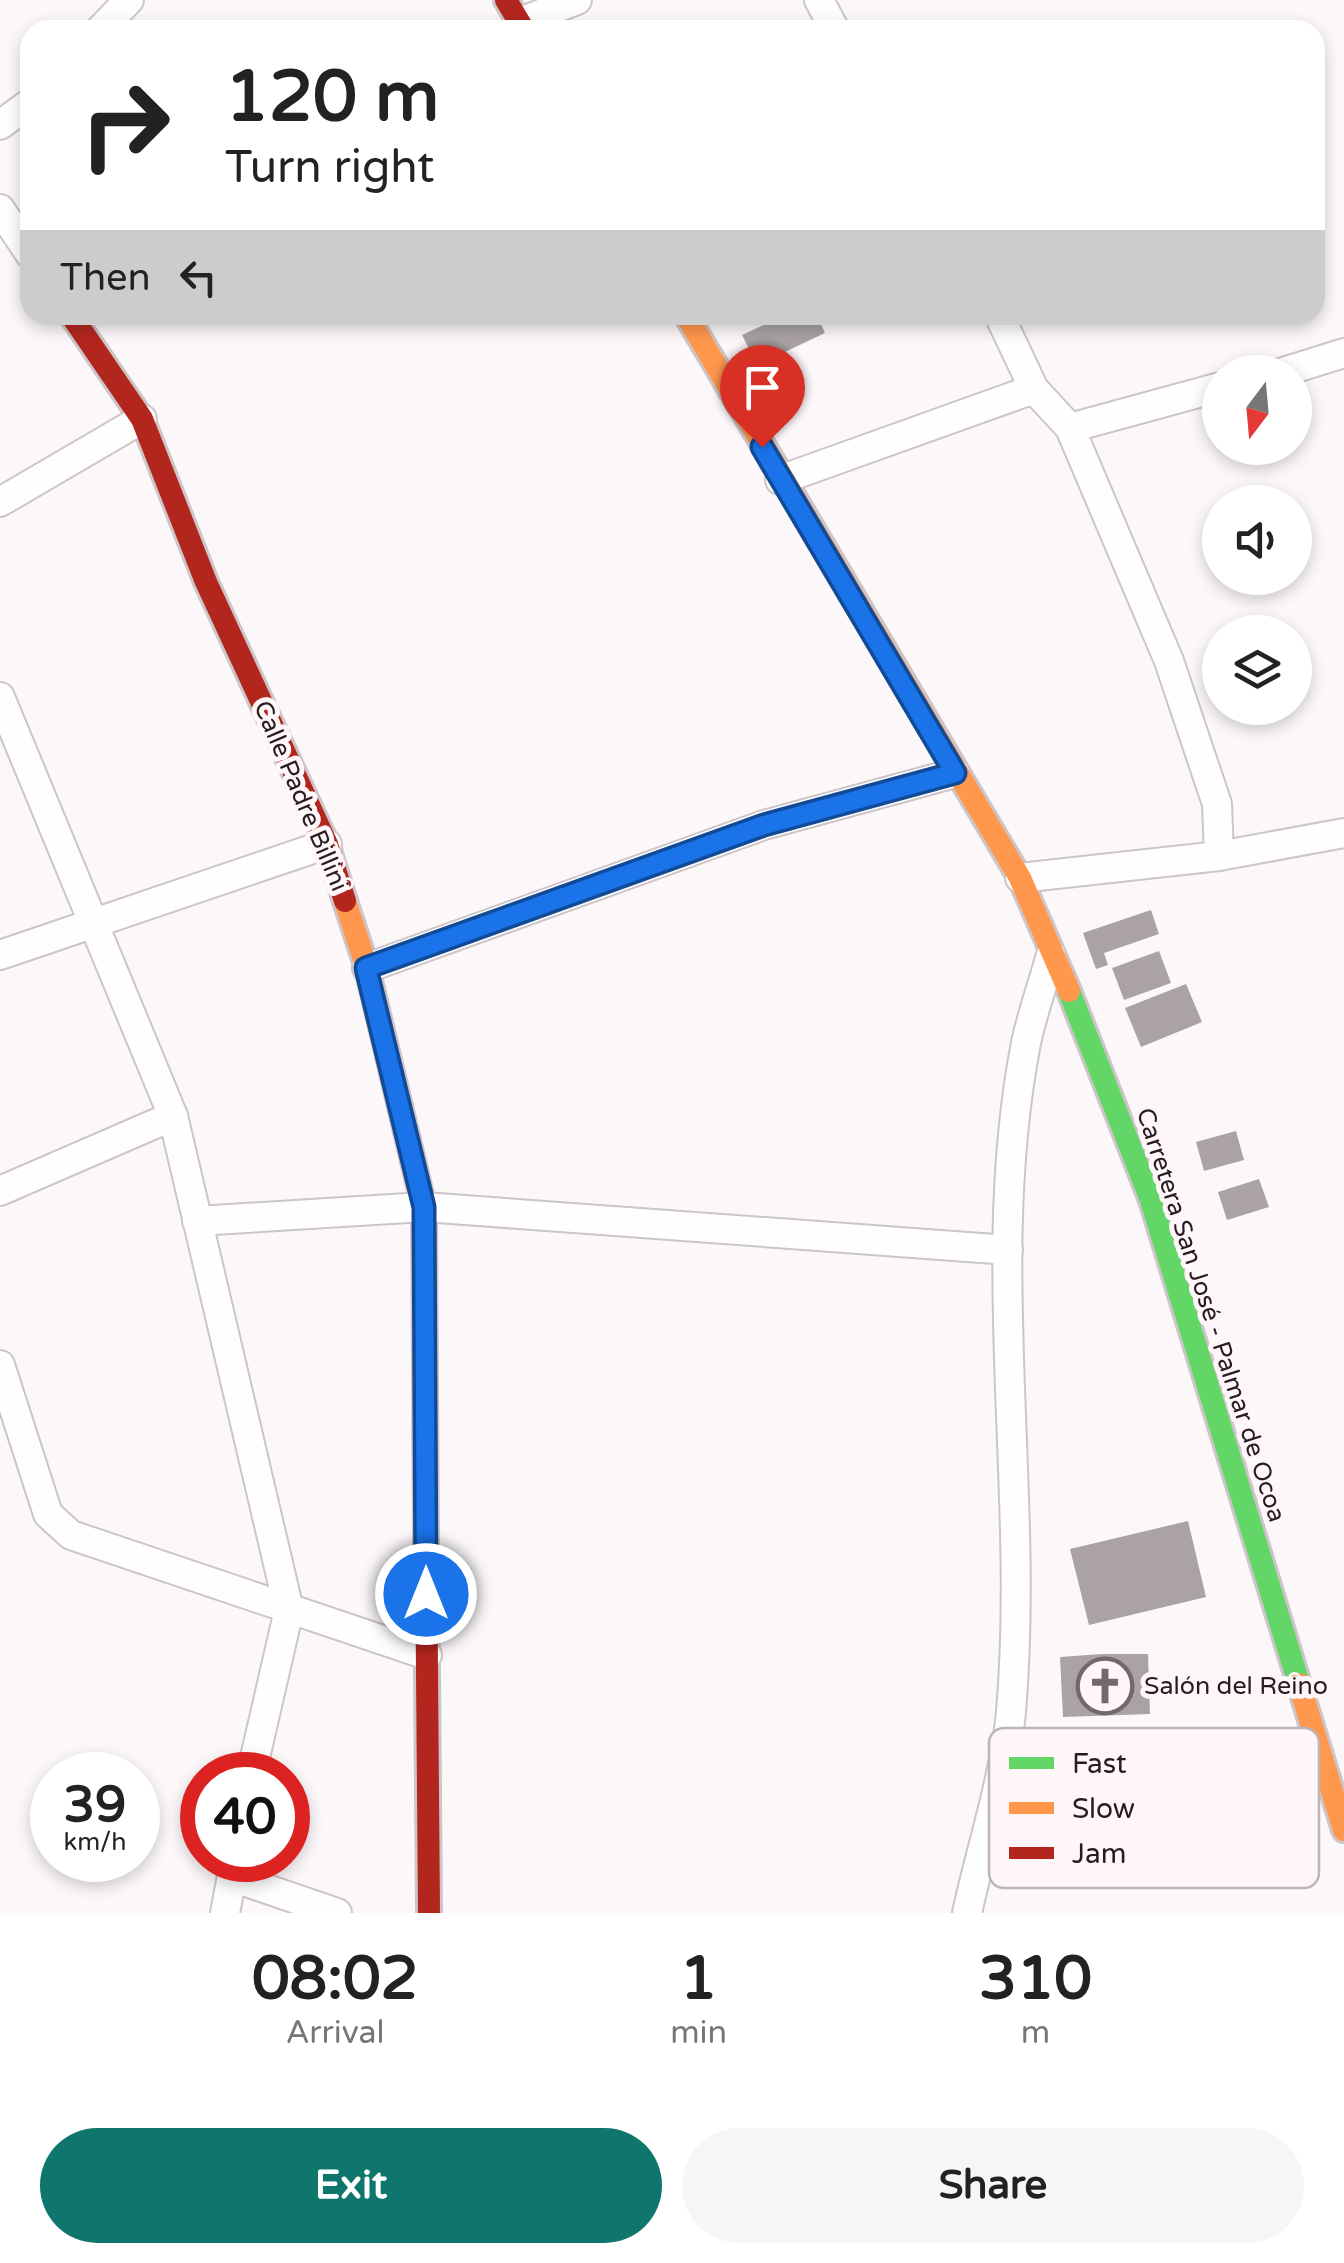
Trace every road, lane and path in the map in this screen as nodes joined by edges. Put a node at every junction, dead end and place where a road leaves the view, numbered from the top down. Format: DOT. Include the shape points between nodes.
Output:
graph roads {
  1 [pos="129,0"];
  2 [pos="577,0"];
  3 [pos="517,18"];
  4 [pos="110,20"];
  5 [pos="0,210"];
  6 [pos="20,239"];
  7 [pos="79,325"];
  8 [pos="692,325"];
  9 [pos="1003,325"];
  10 [pos="1344,353"];
  11 [pos="1312,363"];
  12 [pos="1034,389"];
  13 [pos="1202,392"];
  14 [pos="142,419"];
  15 [pos="1070,428"];
  16 [pos="780,480"];
  17 [pos="0,502"];
  18 [pos="0,697"];
  19 [pos="955,773"];
  20 [pos="1344,833"];
  21 [pos="327,844"];
  22 [pos="1220,856"];
  23 [pos="1020,878"];
  24 [pos="91,926"];
  25 [pos="0,954"];
  26 [pos="1051,955"];
  27 [pos="366,968"];
  28 [pos="174,1116"];
  29 [pos="0,1191"];
  30 [pos="424,1207"];
  31 [pos="198,1220"];
  32 [pos="1008,1250"];
  33 [pos="0,1365"];
  34 [pos="289,1610"];
  35 [pos="426,1655"];
  36 [pos="1007,1728"];
  37 [pos="1313,1728"];
  38 [pos="1319,1748"];
  39 [pos="257,1752"];
  40 [pos="989,1812"];
  41 [pos="1344,1830"];
  42 [pos="231,1882"];
  43 [pos="264,1882"];
  44 [pos="225,1913"];
  45 [pos="337,1913"];
  46 [pos="430,1913"];
  47 [pos="967,1913"];
  1 -- 4 [label="street"];
  2 -- 3 [label="street"];
  5 -- 6 [label="street"];
  7 -- 14 [label="street, Calle Padre Billini"];
  8 -- 16 [label="street, Carretera San José - Palmar de Ocoa"];
  9 -- 12 [label="street"];
  10 -- 11 [label="street"];
  12 -- 15 [label="street"];
  12 -- 16 [label="street"];
  13 -- 15 [label="street"];
  14 -- 17 [label="street"];
  14 -- 21 [label="street, Calle Padre Billini" via="206,582"];
  15 -- 22 [label="street" via="1170,660 1218,804"];
  16 -- 19 [label="street, Carretera San José - Palmar de Ocoa"];
  18 -- 24 [label="street"];
  19 -- 23 [label="street, Carretera San José - Palmar de Ocoa"];
  19 -- 27 [label="street" via="764,825"];
  20 -- 22 [label="street"];
  21 -- 24 [label="street"];
  21 -- 27 [label="street, Calle Padre Billini"];
  22 -- 23 [label="street"];
  23 -- 26 [label="street, Carretera San José - Palmar de Ocoa"];
  24 -- 25 [label="street"];
  24 -- 28 [label="street"];
  26 -- 32 [label="street" via="1026,1041"];
  26 -- 37 [label="street, Carretera San José - Palmar de Ocoa" via="1151,1200"];
  27 -- 30 [label="street, Calle Padre Billini"];
  28 -- 29 [label="street"];
  28 -- 31 [label="street"];
  30 -- 31 [label="street"];
  30 -- 32 [label="street"];
  30 -- 35 [label="street, Calle Padre Billini"];
  31 -- 34 [label="street"];
  32 -- 36 [label="street" via="1017,1528"];
  33 -- 34 [label="street" via="48,1514 58,1524 71,1535"];
  34 -- 35 [label="street"];
  34 -- 39 [label="street"];
  35 -- 46 [label="street, Calle Padre Billini"];
  38 -- 41 [label="street, Carretera San José - Palmar de Ocoa"];
  40 -- 47 [label="street"];
  42 -- 44 [label="street"];
  43 -- 45 [label="street"];
}
